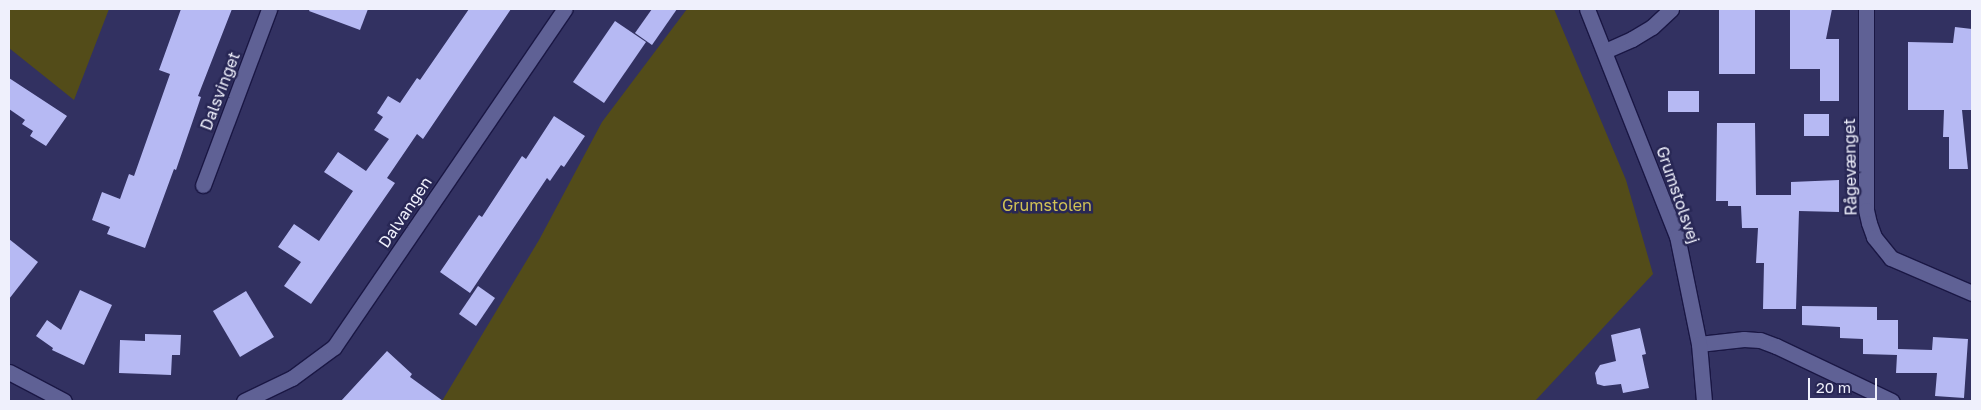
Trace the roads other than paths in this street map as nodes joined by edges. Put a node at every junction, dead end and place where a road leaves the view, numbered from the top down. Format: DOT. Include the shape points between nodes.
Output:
graph roads {
  1 [pos="269,9"];
  2 [pos="565,9"];
  3 [pos="1588,9"];
  4 [pos="1672,9"];
  5 [pos="1866,9"];
  6 [pos="1605,51"];
  7 [pos="203,185"];
  8 [pos="1972,293"];
  9 [pos="1699,344"];
  10 [pos="9,372"];
  11 [pos="64,401"];
  12 [pos="244,401"];
  13 [pos="1704,401"];
  14 [pos="1892,401"];
  1 -- 7 [label="street, Dalsvinget"];
  2 -- 12 [label="street, Dalvangen" via="334,347 292,378"];
  3 -- 6 [label="street, Grumstolsvej"];
  4 -- 6 [label="street" via="1652,27"];
  5 -- 8 [label="street, Rågevænget" via="1866,210 1871,230 1890,258"];
  6 -- 9 [label="street, Grumstolsvej" via="1677,236"];
  9 -- 13 [label="street, Grumstolsvej"];
  9 -- 14 [label="street" via="1760,340"];
  10 -- 11 [label="street"];
}
